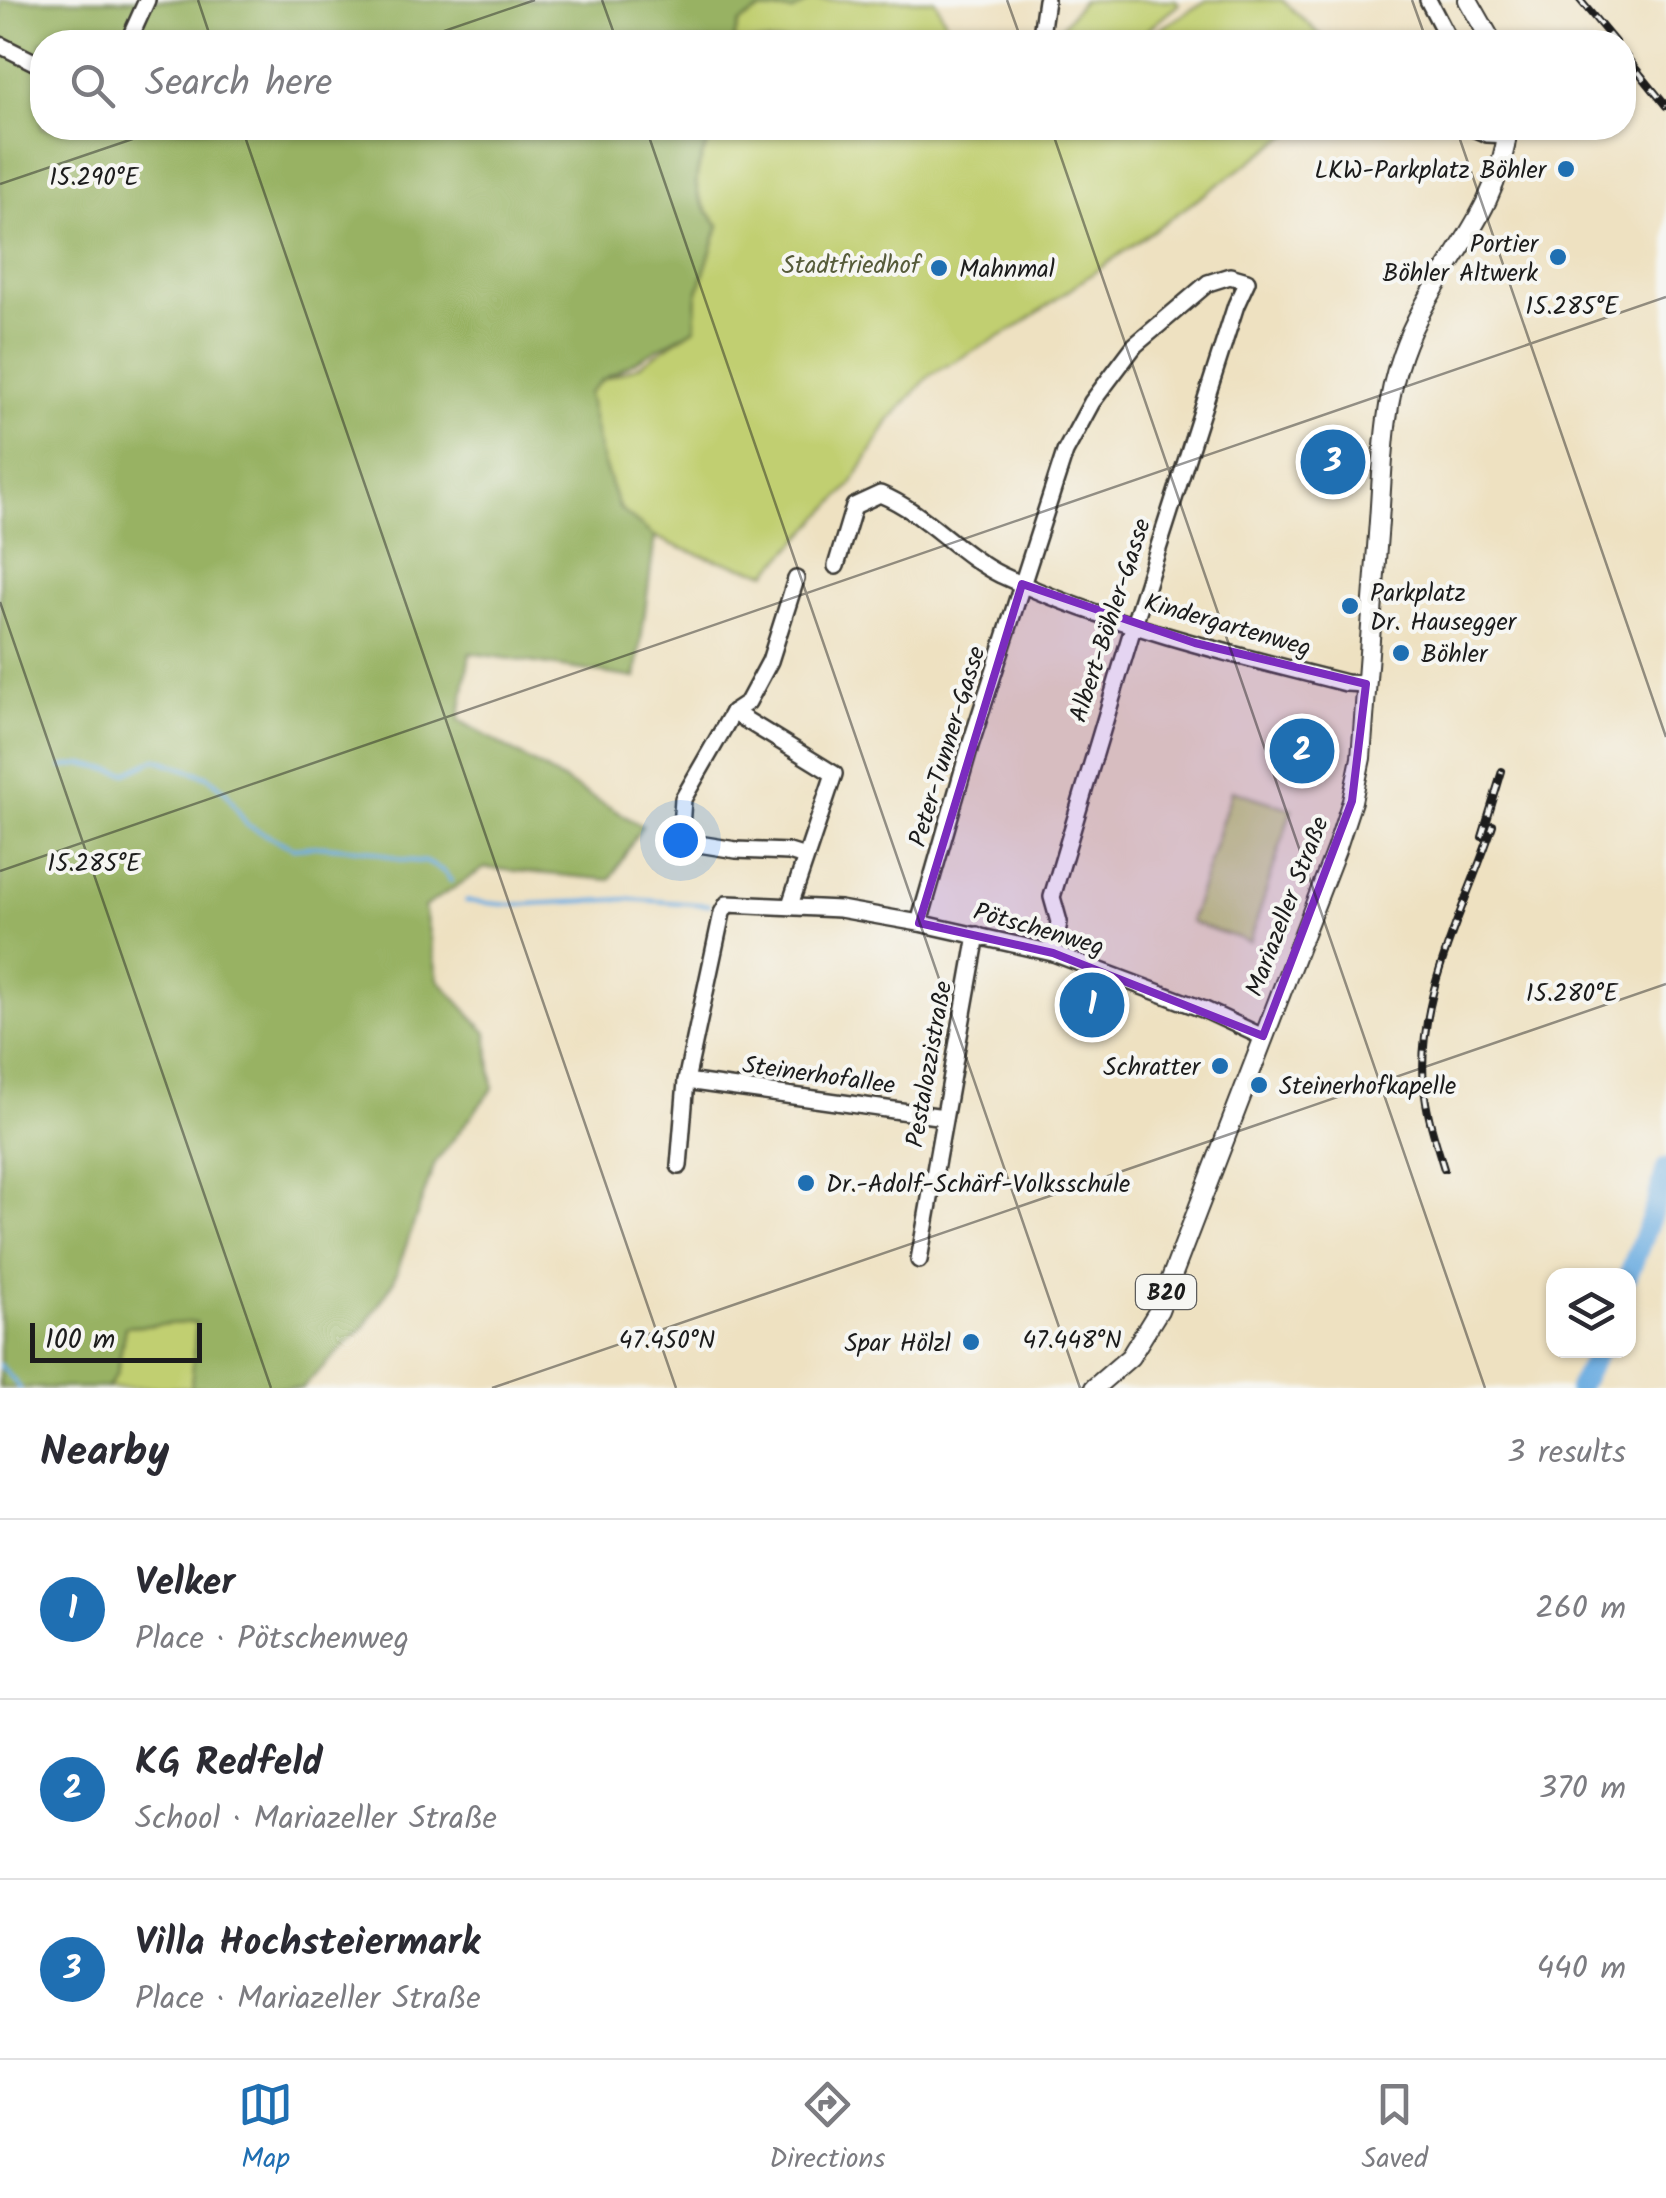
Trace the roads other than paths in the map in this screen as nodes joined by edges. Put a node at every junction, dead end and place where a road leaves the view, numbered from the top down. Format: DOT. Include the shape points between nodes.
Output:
graph roads {
  1 [pos="147,0"];
  2 [pos="1046,0"];
  3 [pos="1428,0"];
  4 [pos="1468,0"];
  5 [pos="133,30"];
  6 [pos="1042,30"];
  7 [pos="1444,30"];
  8 [pos="1485,30"];
  9 [pos="0,45"];
  10 [pos="30,60"];
  11 [pos="1506,140"];
  12 [pos="1236,305"];
  13 [pos="836,566"];
  14 [pos="796,578"];
  15 [pos="1022,584"];
  16 [pos="1134,624"];
  17 [pos="1366,684"];
  18 [pos="733,712"];
  19 [pos="805,858"];
  20 [pos="790,906"];
  21 [pos="919,923"];
  22 [pos="977,936"];
  23 [pos="1053,953"];
  24 [pos="1263,1037"];
  25 [pos="686,1080"];
  26 [pos="944,1118"];
  27 [pos="679,1166"];
  28 [pos="919,1260"];
  29 [pos="1094,1388"];
  1 -- 5 [label="street"];
  2 -- 6 [label="street"];
  3 -- 7 [label="street"];
  4 -- 8 [label="main road"];
  9 -- 10 [label="street"];
  11 -- 17 [label="main road, Mariazeller Straße / B20" via="1484,212 1411,332 1395,378"];
  12 -- 15 [label="street, Peter-Tunner-Gasse" via="1247,281 1230,276 1208,283 1124,359 1065,452"];
  12 -- 16 [label="street, Albert-Böhler-Gasse"];
  13 -- 15 [label="street" via="854,506 880,494"];
  14 -- 18 [label="street" via="770,661 748,702"];
  15 -- 16 [label="street, Kindergartenweg"];
  15 -- 21 [label="street, Peter-Tunner-Gasse"];
  16 -- 17 [label="street, Kindergartenweg"];
  16 -- 23 [label="street, Albert-Böhler-Gasse" via="1052,897 1059,922"];
  17 -- 24 [label="main road, Mariazeller Straße / B20" via="1352,801"];
  18 -- 19 [label="street" via="834,774"];
  18 -- 19 [label="street" via="683,799 680,841"];
  19 -- 20 [label="street"];
  20 -- 21 [label="street, Pötschenweg"];
  20 -- 25 [label="street, Pötschenweg" via="726,904"];
  21 -- 22 [label="street, Pötschenweg"];
  22 -- 23 [label="street, Pötschenweg"];
  22 -- 26 [label="street, Pestalozzistraße"];
  23 -- 24 [label="street, Pötschenweg"];
  24 -- 29 [label="main road, Mariazeller Straße / B20" via="1154,1319 1130,1357"];
  25 -- 26 [label="street, Steinerhofallee"];
  25 -- 27 [label="street, Pötschenweg"];
  26 -- 28 [label="street, Pestalozzistraße"];
}
